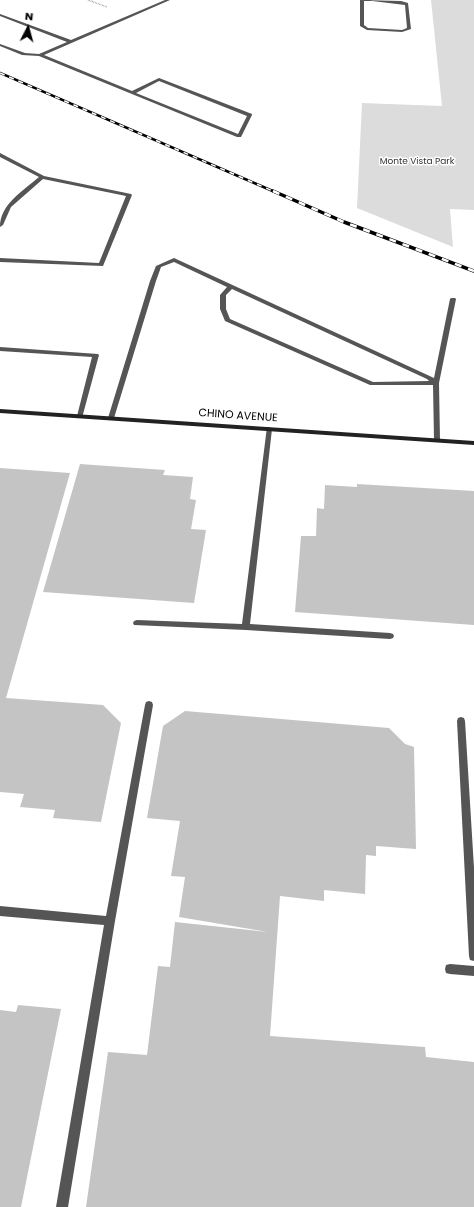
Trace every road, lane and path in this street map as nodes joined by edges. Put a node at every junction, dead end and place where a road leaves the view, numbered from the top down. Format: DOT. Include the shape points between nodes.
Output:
graph roads {
  1 [pos="168,0"];
  2 [pos="362,0"];
  3 [pos="366,0"];
  4 [pos="0,15"];
  5 [pos="69,41"];
  6 [pos="0,45"];
  7 [pos="40,55"];
  8 [pos="134,92"];
  9 [pos="0,155"];
  10 [pos="42,178"];
  11 [pos="0,225"];
  12 [pos="0,260"];
  13 [pos="231,286"];
  14 [pos="453,299"];
  15 [pos="0,349"];
  16 [pos="436,383"];
  17 [pos="0,411"];
  18 [pos="80,416"];
  19 [pos="111,418"];
  20 [pos="269,429"];
  21 [pos="437,440"];
  22 [pos="474,443"];
  23 [pos="137,623"];
  24 [pos="246,627"];
  25 [pos="390,636"];
  26 [pos="149,705"];
  27 [pos="461,721"];
  28 [pos="0,911"];
  29 [pos="110,921"];
  30 [pos="474,956"];
  31 [pos="450,969"];
  32 [pos="474,971"];
  33 [pos="62,1207"];
  1 -- 5 [label="street"];
  2 -- 3 [label="street" via="362,26 366,29 408,29 407,4"];
  4 -- 5 [label="street"];
  5 -- 7 [label="street"];
  6 -- 7 [label="street" via="24,54"];
  7 -- 8 [label="street"];
  8 -- 8 [label="street" via="239,136 250,115 159,79"];
  9 -- 10 [label="street"];
  10 -- 11 [label="street" via="9,206"];
  10 -- 12 [label="street" via="129,195 101,265"];
  13 -- 16 [label="street"];
  13 -- 16 [label="street" via="222,295 227,320 372,384"];
  13 -- 19 [label="street" via="174,260 159,266"];
  14 -- 16 [label="street"];
  15 -- 18 [label="street" via="96,355"];
  16 -- 21 [label="street"];
  17 -- 18 [label="main road, CHINO AVENUE"];
  18 -- 19 [label="main road, CHINO AVENUE"];
  19 -- 20 [label="main road, CHINO AVENUE"];
  20 -- 21 [label="main road, CHINO AVENUE"];
  20 -- 24 [label="street"];
  21 -- 22 [label="main road, CHINO AVENUE"];
  23 -- 24 [label="street"];
  24 -- 25 [label="street"];
  26 -- 29 [label="street"];
  27 -- 30 [label="street"];
  28 -- 29 [label="street"];
  29 -- 33 [label="street"];
  31 -- 32 [label="street"];
}
